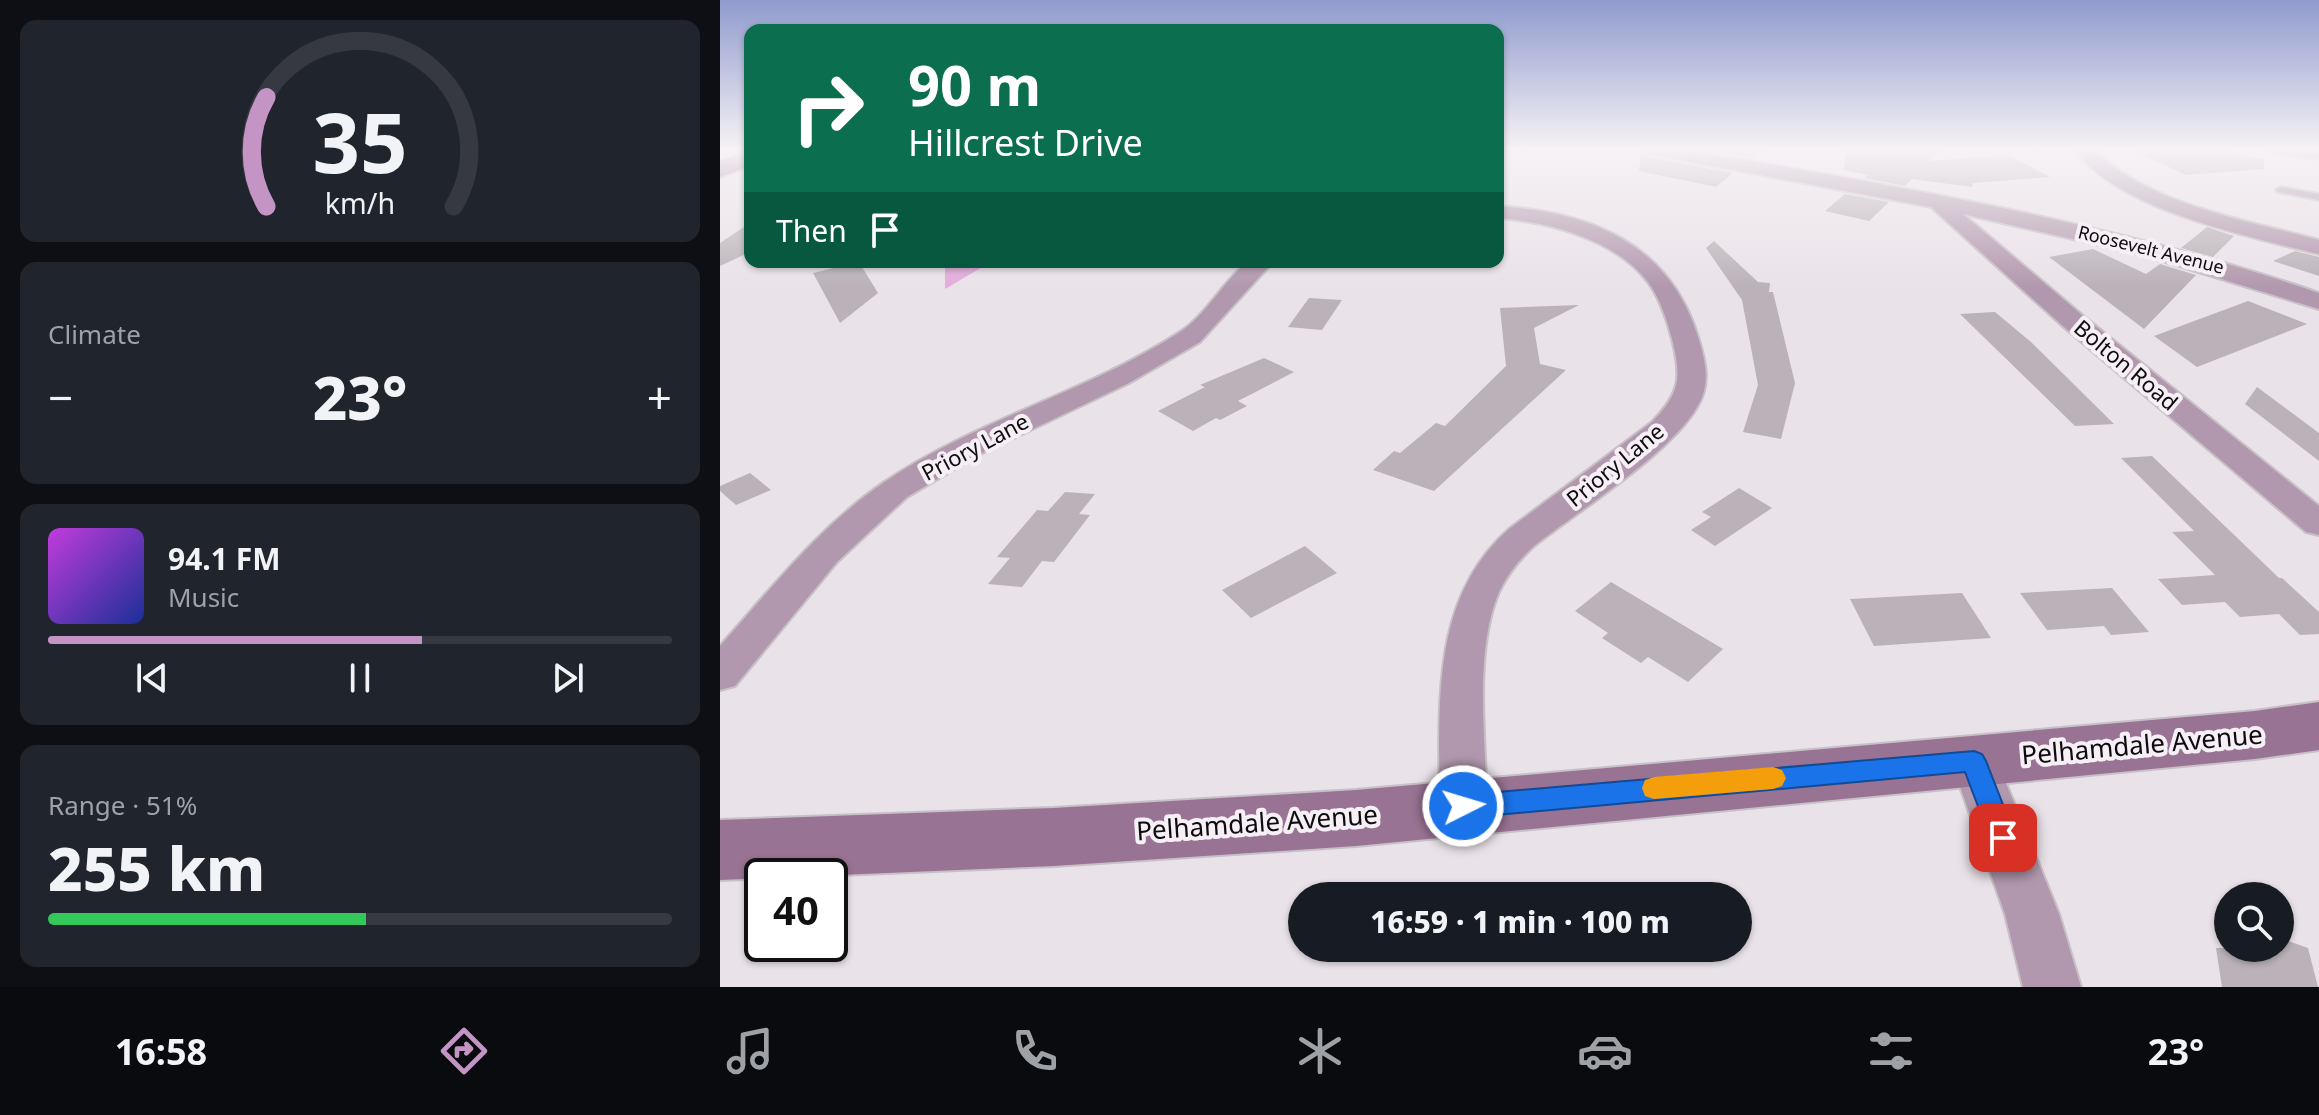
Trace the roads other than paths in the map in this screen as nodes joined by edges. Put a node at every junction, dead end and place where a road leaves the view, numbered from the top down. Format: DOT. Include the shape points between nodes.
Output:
graph roads {
  1 [pos="1902,195"];
  2 [pos="2154,195"];
  3 [pos="1937,202"];
  4 [pos="1504,213"];
  5 [pos="2319,247"];
  6 [pos="1253,268"];
  7 [pos="2319,301"];
  8 [pos="2319,524"];
  9 [pos="720,674"];
  10 [pos="2319,726"];
  11 [pos="1974,761"];
  12 [pos="1463,806"];
  13 [pos="720,850"];
  14 [pos="2052,987"];
  1 -- 3 [label="street, Roosevelt Avenue"];
  2 -- 5 [label="street"];
  3 -- 7 [label="street, Roosevelt Avenue" via="2101,236"];
  3 -- 8 [label="street, Bolton Road"];
  4 -- 12 [label="street, Priory Lane" via="1575,228 1642,262 1674,305 1692,391 1667,424 1504,554 1479,593 1466,640"];
  6 -- 9 [label="street, Priory Lane" via="1209,321 1174,347 978,443 895,491 830,549"];
  10 -- 11 [label="street, Pelhamdale Avenue"];
  11 -- 12 [label="street, Pelhamdale Avenue"];
  11 -- 14 [label="street" via="2032,914"];
  12 -- 13 [label="street, Pelhamdale Avenue" via="1054,837"];
}
